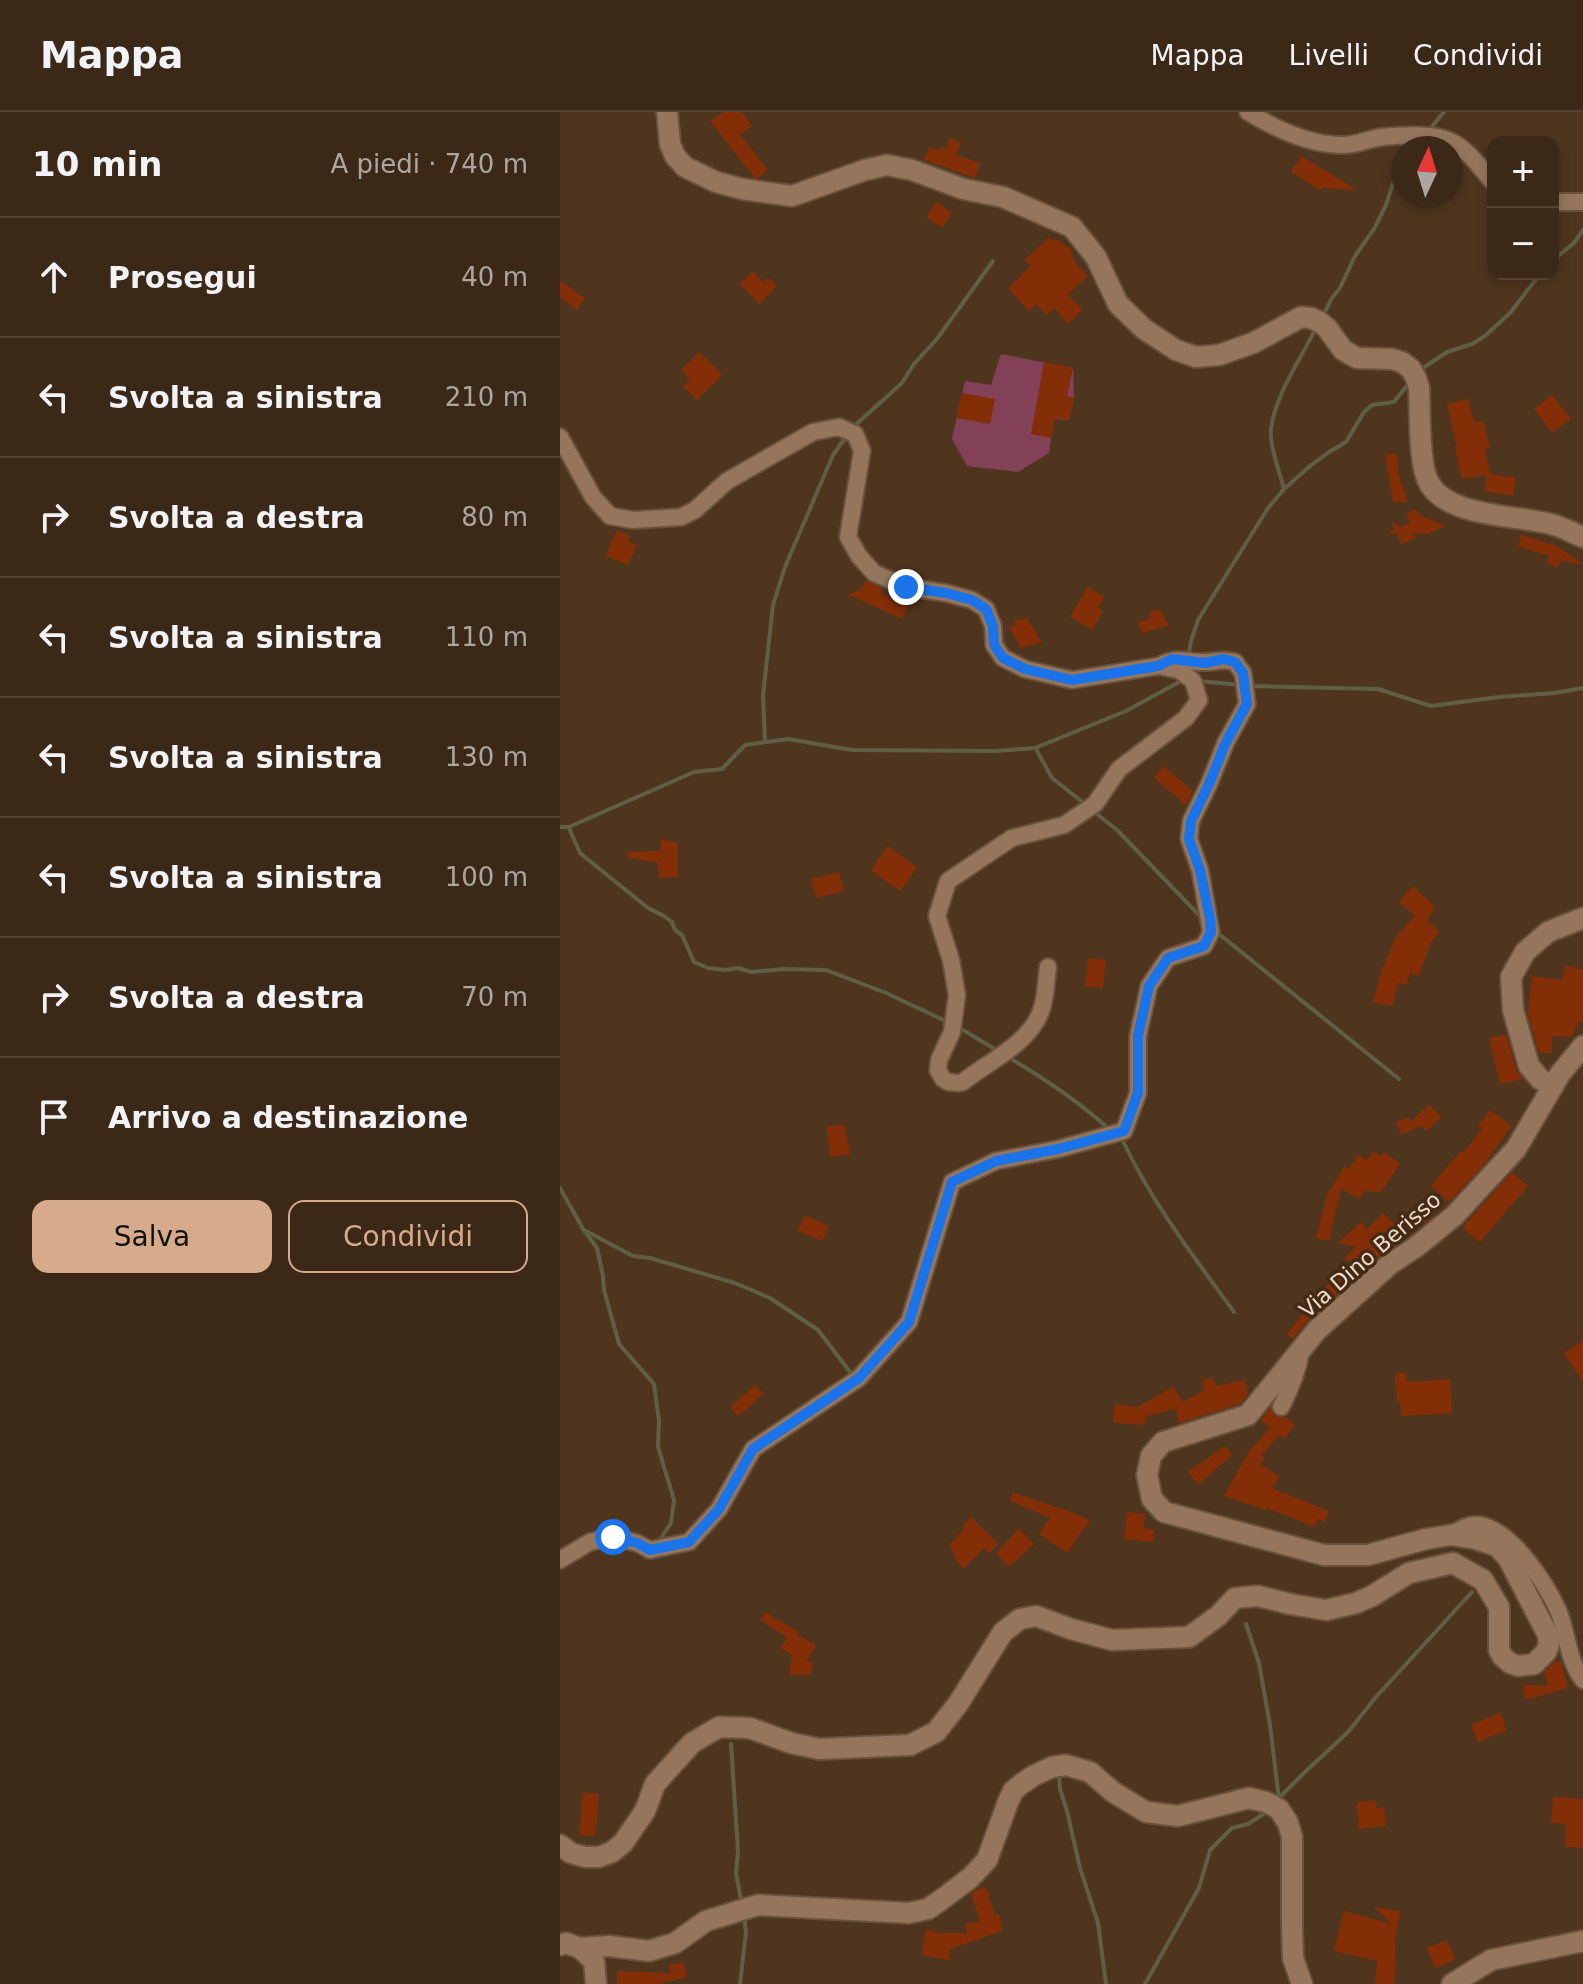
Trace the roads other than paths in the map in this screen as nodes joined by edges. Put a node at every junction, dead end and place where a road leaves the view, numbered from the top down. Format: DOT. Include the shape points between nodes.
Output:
graph roads {
  1 [pos="667,112"];
  2 [pos="1248,112"];
  3 [pos="1487,175"];
  4 [pos="1559,202"];
  5 [pos="1583,202"];
  6 [pos="560,437"];
  7 [pos="1583,537"];
  8 [pos="1158,666"];
  9 [pos="1583,918"];
  10 [pos="1048,967"];
  11 [pos="1583,1046"];
  12 [pos="1553,1086"];
  13 [pos="1301,1350"];
  14 [pos="1281,1407"];
  15 [pos="1451,1535"];
  16 [pos="560,1560"];
  17 [pos="1583,1680"];
  18 [pos="560,1845"];
  19 [pos="1583,1941"];
  20 [pos="570,1947"];
  21 [pos="596,1984"];
  22 [pos="1302,1984"];
  23 [pos="1452,1984"];
  1 -- 7 [label="street" via="675,156 716,182 792,196 887,165 1003,197 1072,227 1096,257 1118,304 1144,329 1196,357 1219,355 1301,317 1311,318 1357,358 1392,359 1411,369 1419,388 1426,478 1443,498"];
  2 -- 3 [label="street" via="1321,144 1425,136 1452,141"];
  4 -- 5 [label="street"];
  6 -- 8 [label="street" via="593,497 610,516 668,519 695,510 727,481 773,453 813,432 839,427 855,434 862,451 848,537 874,573 906,587 972,600 986,609 994,645 1003,658 1025,669 1072,680"];
  8 -- 10 [label="street" via="1179,670 1193,681 1199,700 1186,718 1119,769 1095,804 1064,825 1012,838 948,881 937,916 957,995 952,1032 938,1065 943,1079 963,1082 1034,1025 1042,1010"];
  8 -- 16 [label="street" via="1172,659 1235,662 1243,673 1247,704 1191,821 1189,839 1211,932 1204,946 1168,958 1149,986 1138,1036 1138,1093 1124,1131 996,1161 952,1182 909,1322 859,1378 753,1449 719,1509 689,1542 650,1550 613,1537 590,1542"];
  9 -- 12 [label="street" via="1548,932 1525,952 1511,977 1513,1010 1529,1066"];
  11 -- 12 [label="street, Via Dino Berisso"];
  12 -- 13 [label="street, Via Dino Berisso" via="1516,1149 1454,1216 1390,1264"];
  13 -- 14 [label="street" via="1299,1368"];
  13 -- 15 [label="street, Via Dino Berisso" via="1248,1415 1163,1442 1151,1456 1147,1475 1152,1499 1164,1512 1324,1555 1368,1555"];
  15 -- 17 [label="street" via="1478,1524 1530,1562 1558,1610"];
  15 -- 18 [label="street, Via Dino Berisso" via="1497,1546 1508,1558 1548,1635 1546,1652 1534,1664 1518,1666 1503,1657 1499,1607 1483,1580 1453,1563 1409,1573 1372,1596 1326,1610 1258,1596 1235,1598 1189,1637 1112,1640 1036,1616 1020,1619 1003,1632 936,1732 910,1745 819,1749 750,1728 719,1727 692,1743 655,1784 645,1811 612,1852 585,1857"];
  19 -- 23 [label="street" via="1491,1960"];
  20 -- 21 [label="street" via="594,1961"];
  20 -- 22 [label="street" via="649,1951 675,1943 706,1921 758,1905 909,1913 928,1909 987,1860 1013,1791 1033,1776 1066,1765 1090,1772 1146,1812 1178,1816 1249,1798 1279,1809 1292,1837 1293,1958"];
}
